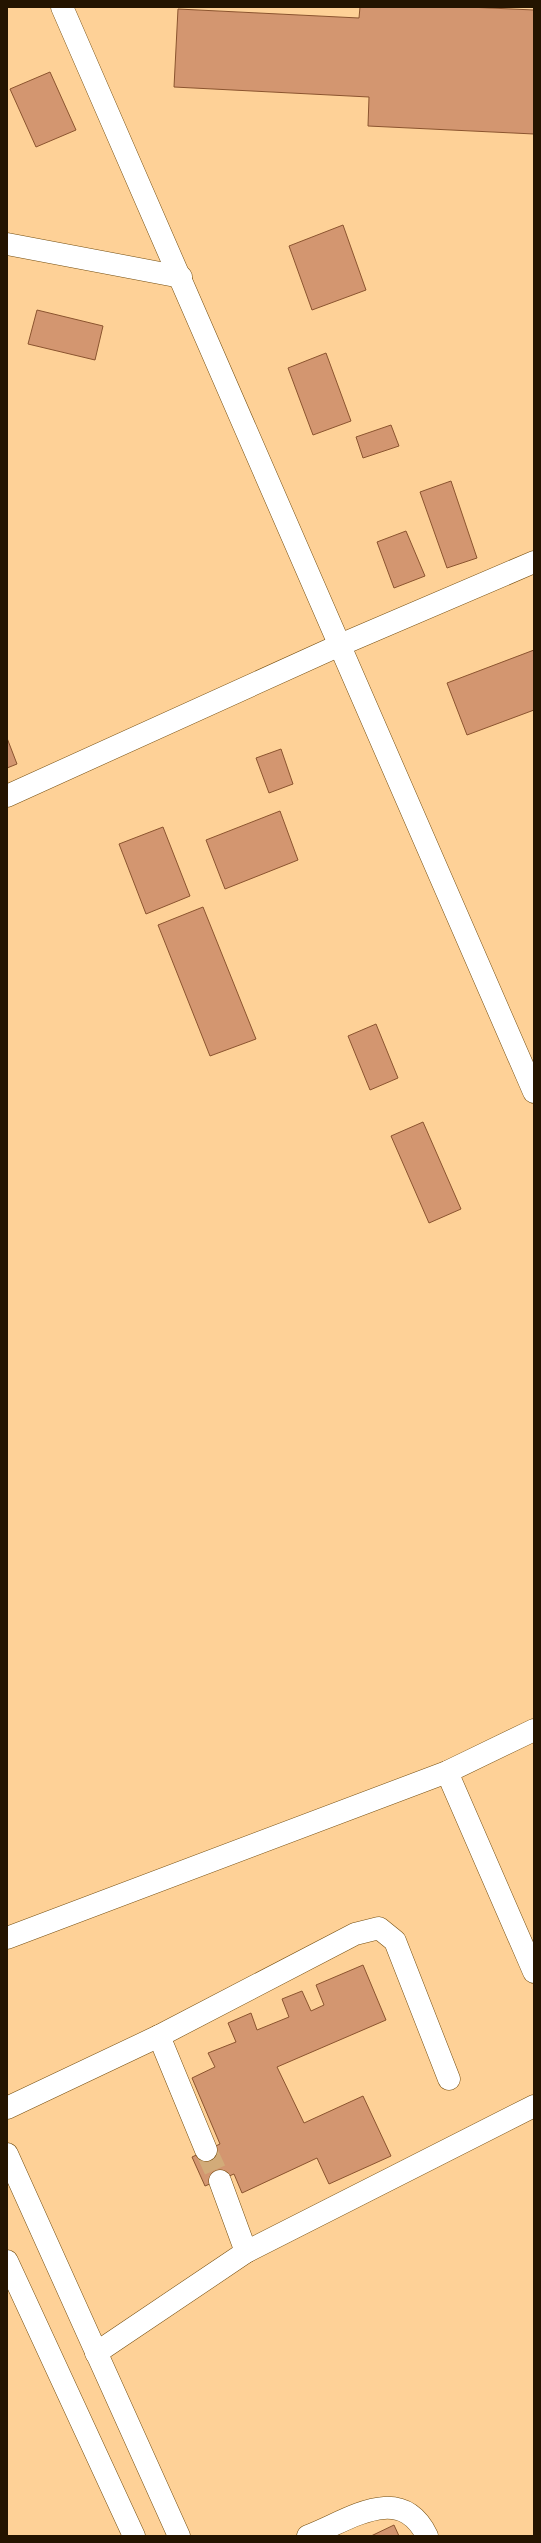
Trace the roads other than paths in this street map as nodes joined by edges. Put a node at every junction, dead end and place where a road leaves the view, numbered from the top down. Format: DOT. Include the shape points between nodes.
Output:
graph roads {
  1 [pos="62,7"];
  2 [pos="7,244"];
  3 [pos="181,277"];
  4 [pos="534,562"];
  5 [pos="340,645"];
  6 [pos="7,796"];
  7 [pos="534,1092"];
  8 [pos="534,1730"];
  9 [pos="448,1772"];
  10 [pos="7,1938"];
  11 [pos="534,1972"];
  12 [pos="159,2036"];
  13 [pos="449,2079"];
  14 [pos="534,2106"];
  15 [pos="7,2108"];
  16 [pos="206,2150"];
  17 [pos="7,2154"];
  18 [pos="220,2180"];
  19 [pos="246,2252"];
  20 [pos="7,2261"];
  21 [pos="96,2354"];
  22 [pos="313,2535"];
  23 [pos="134,2536"];
  24 [pos="179,2536"];
  25 [pos="427,2536"];
  1 -- 3 [label="street"];
  2 -- 3 [label="street"];
  3 -- 5 [label="street"];
  4 -- 5 [label="street"];
  5 -- 6 [label="street"];
  5 -- 7 [label="street"];
  8 -- 9 [label="street"];
  9 -- 10 [label="street"];
  9 -- 11 [label="street"];
  12 -- 13 [label="street" via="356,1934 379,1928 395,1941"];
  12 -- 15 [label="street"];
  12 -- 16 [label="street"];
  14 -- 19 [label="street"];
  17 -- 21 [label="street"];
  18 -- 19 [label="street"];
  19 -- 21 [label="street"];
  20 -- 23 [label="street"];
  21 -- 24 [label="street"];
  22 -- 25 [label="street" via="362,2513 391,2506 406,2511 421,2524"];
}
